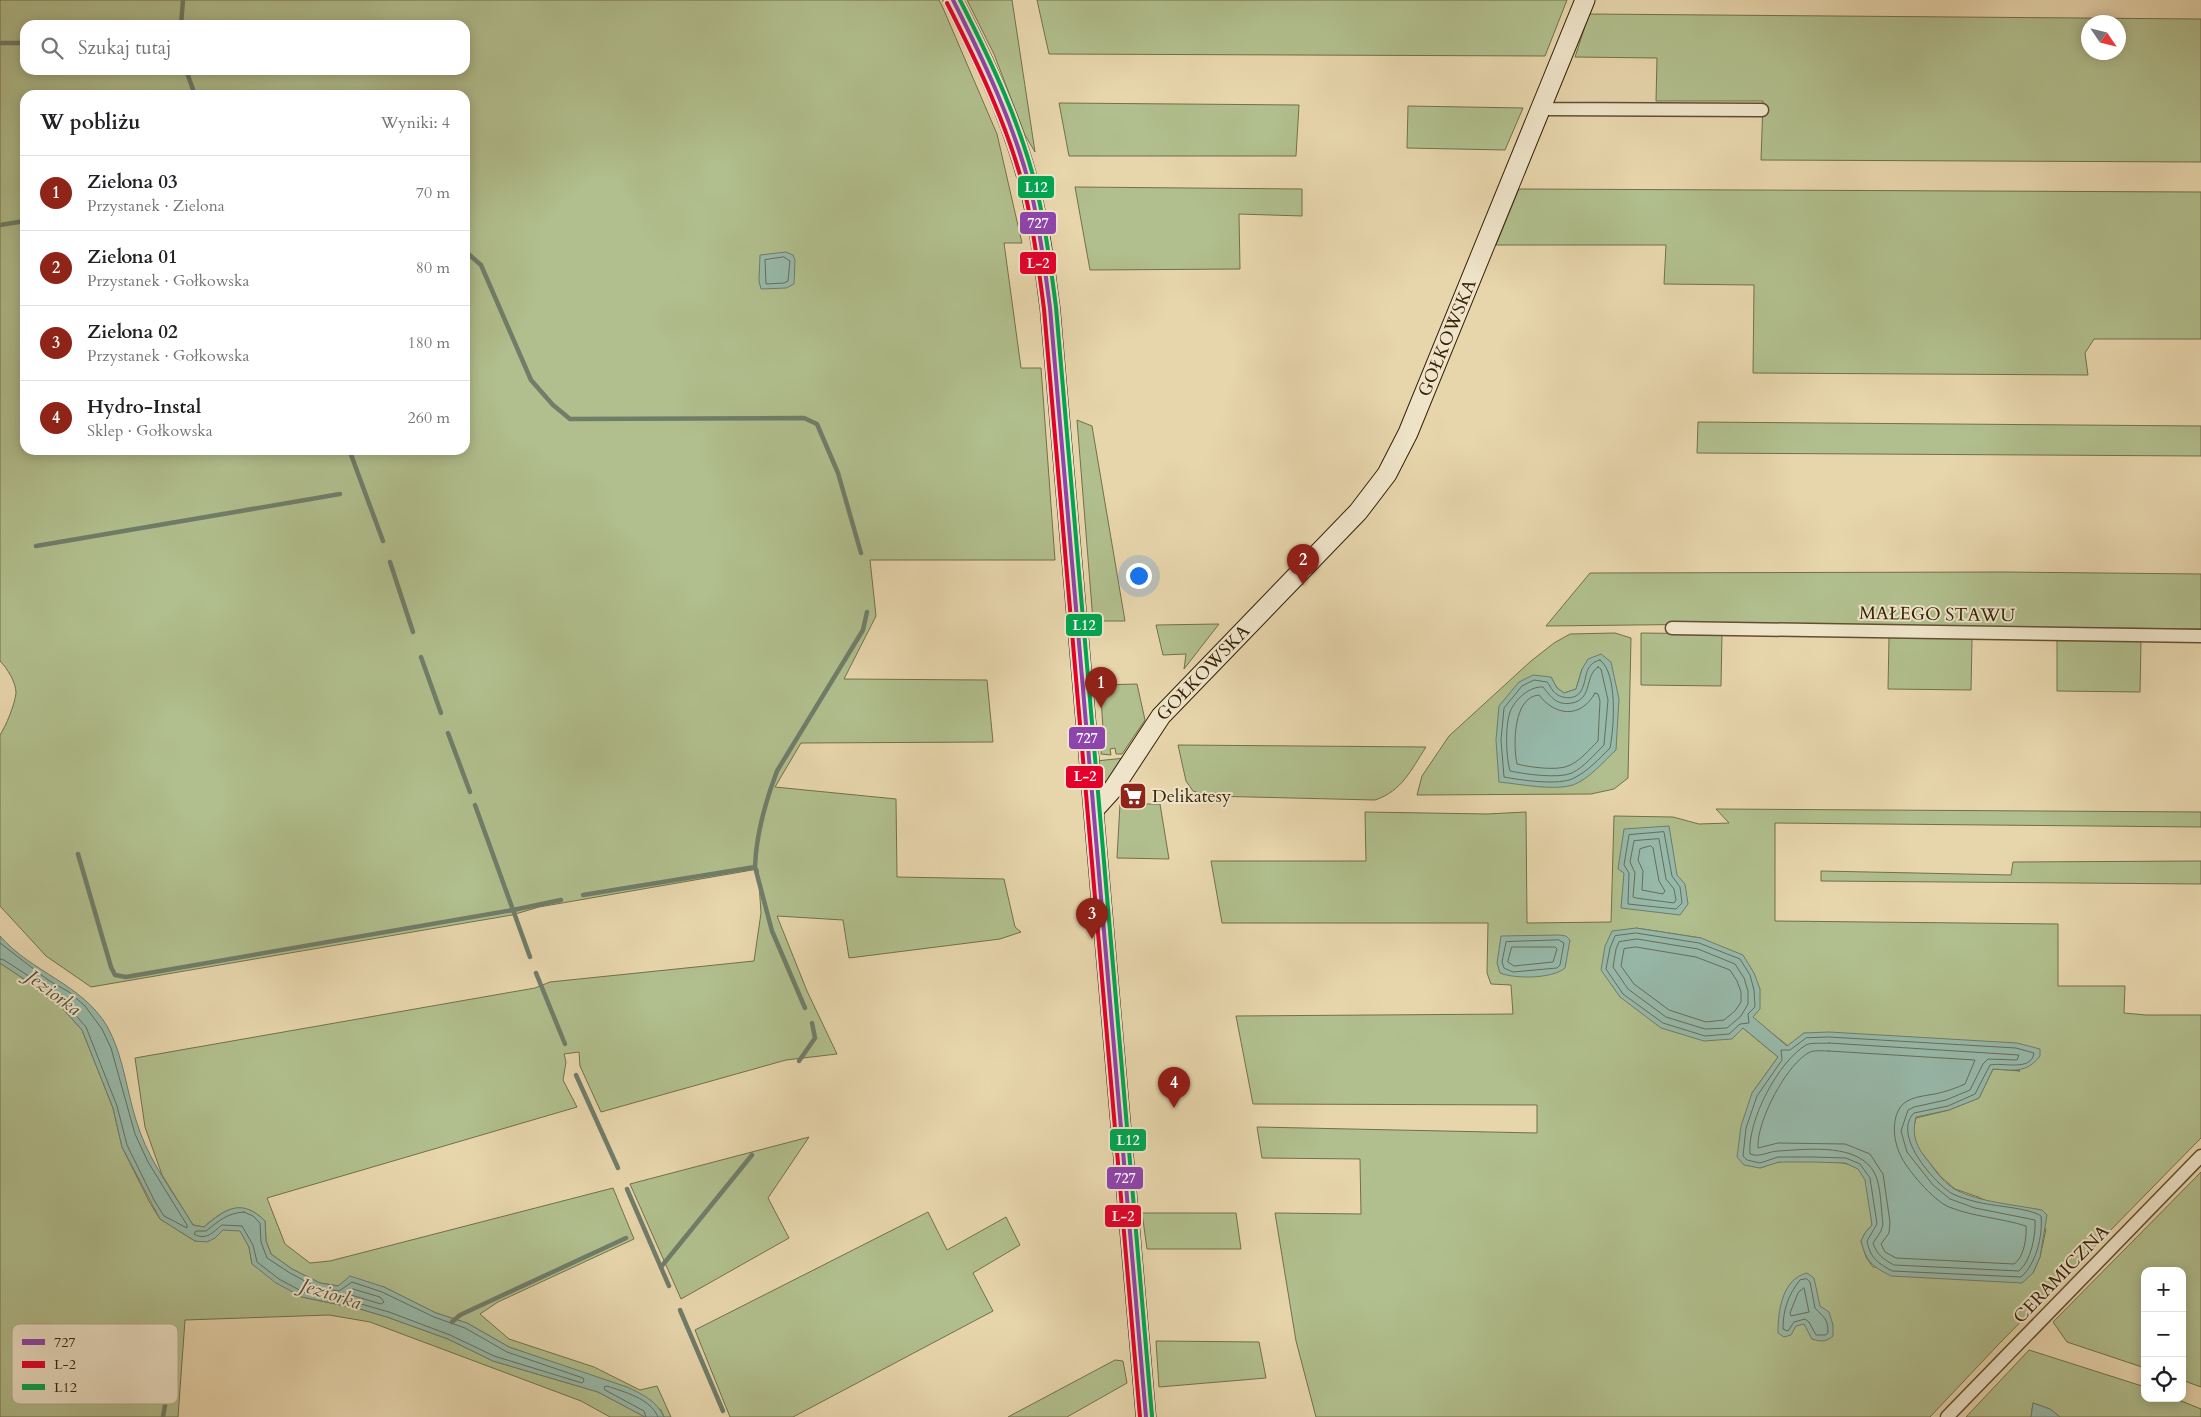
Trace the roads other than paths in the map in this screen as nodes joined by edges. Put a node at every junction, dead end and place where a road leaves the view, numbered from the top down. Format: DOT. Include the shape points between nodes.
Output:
graph roads {
  1 [pos="953,0"];
  2 [pos="1585,0"];
  3 [pos="1540,107"];
  4 [pos="1762,110"];
  5 [pos="1672,628"];
  6 [pos="2201,636"];
  7 [pos="1094,810"];
  8 [pos="2201,1156"];
  9 [pos="1146,1417"];
  10 [pos="1947,1417"];
  1 -- 7 [label="street" via="1003,105 1037,221 1050,308"];
  2 -- 3 [label="street, GOŁKOWSKA"];
  3 -- 4 [label="street"];
  3 -- 7 [label="street, GOŁKOWSKA" via="1408,433 1387,474 1358,512 1161,716 1113,789"];
  5 -- 6 [label="street, MAŁEGO STAWU"];
  7 -- 9 [label="street"];
  8 -- 10 [label="street, CERAMICZNA"];
}
